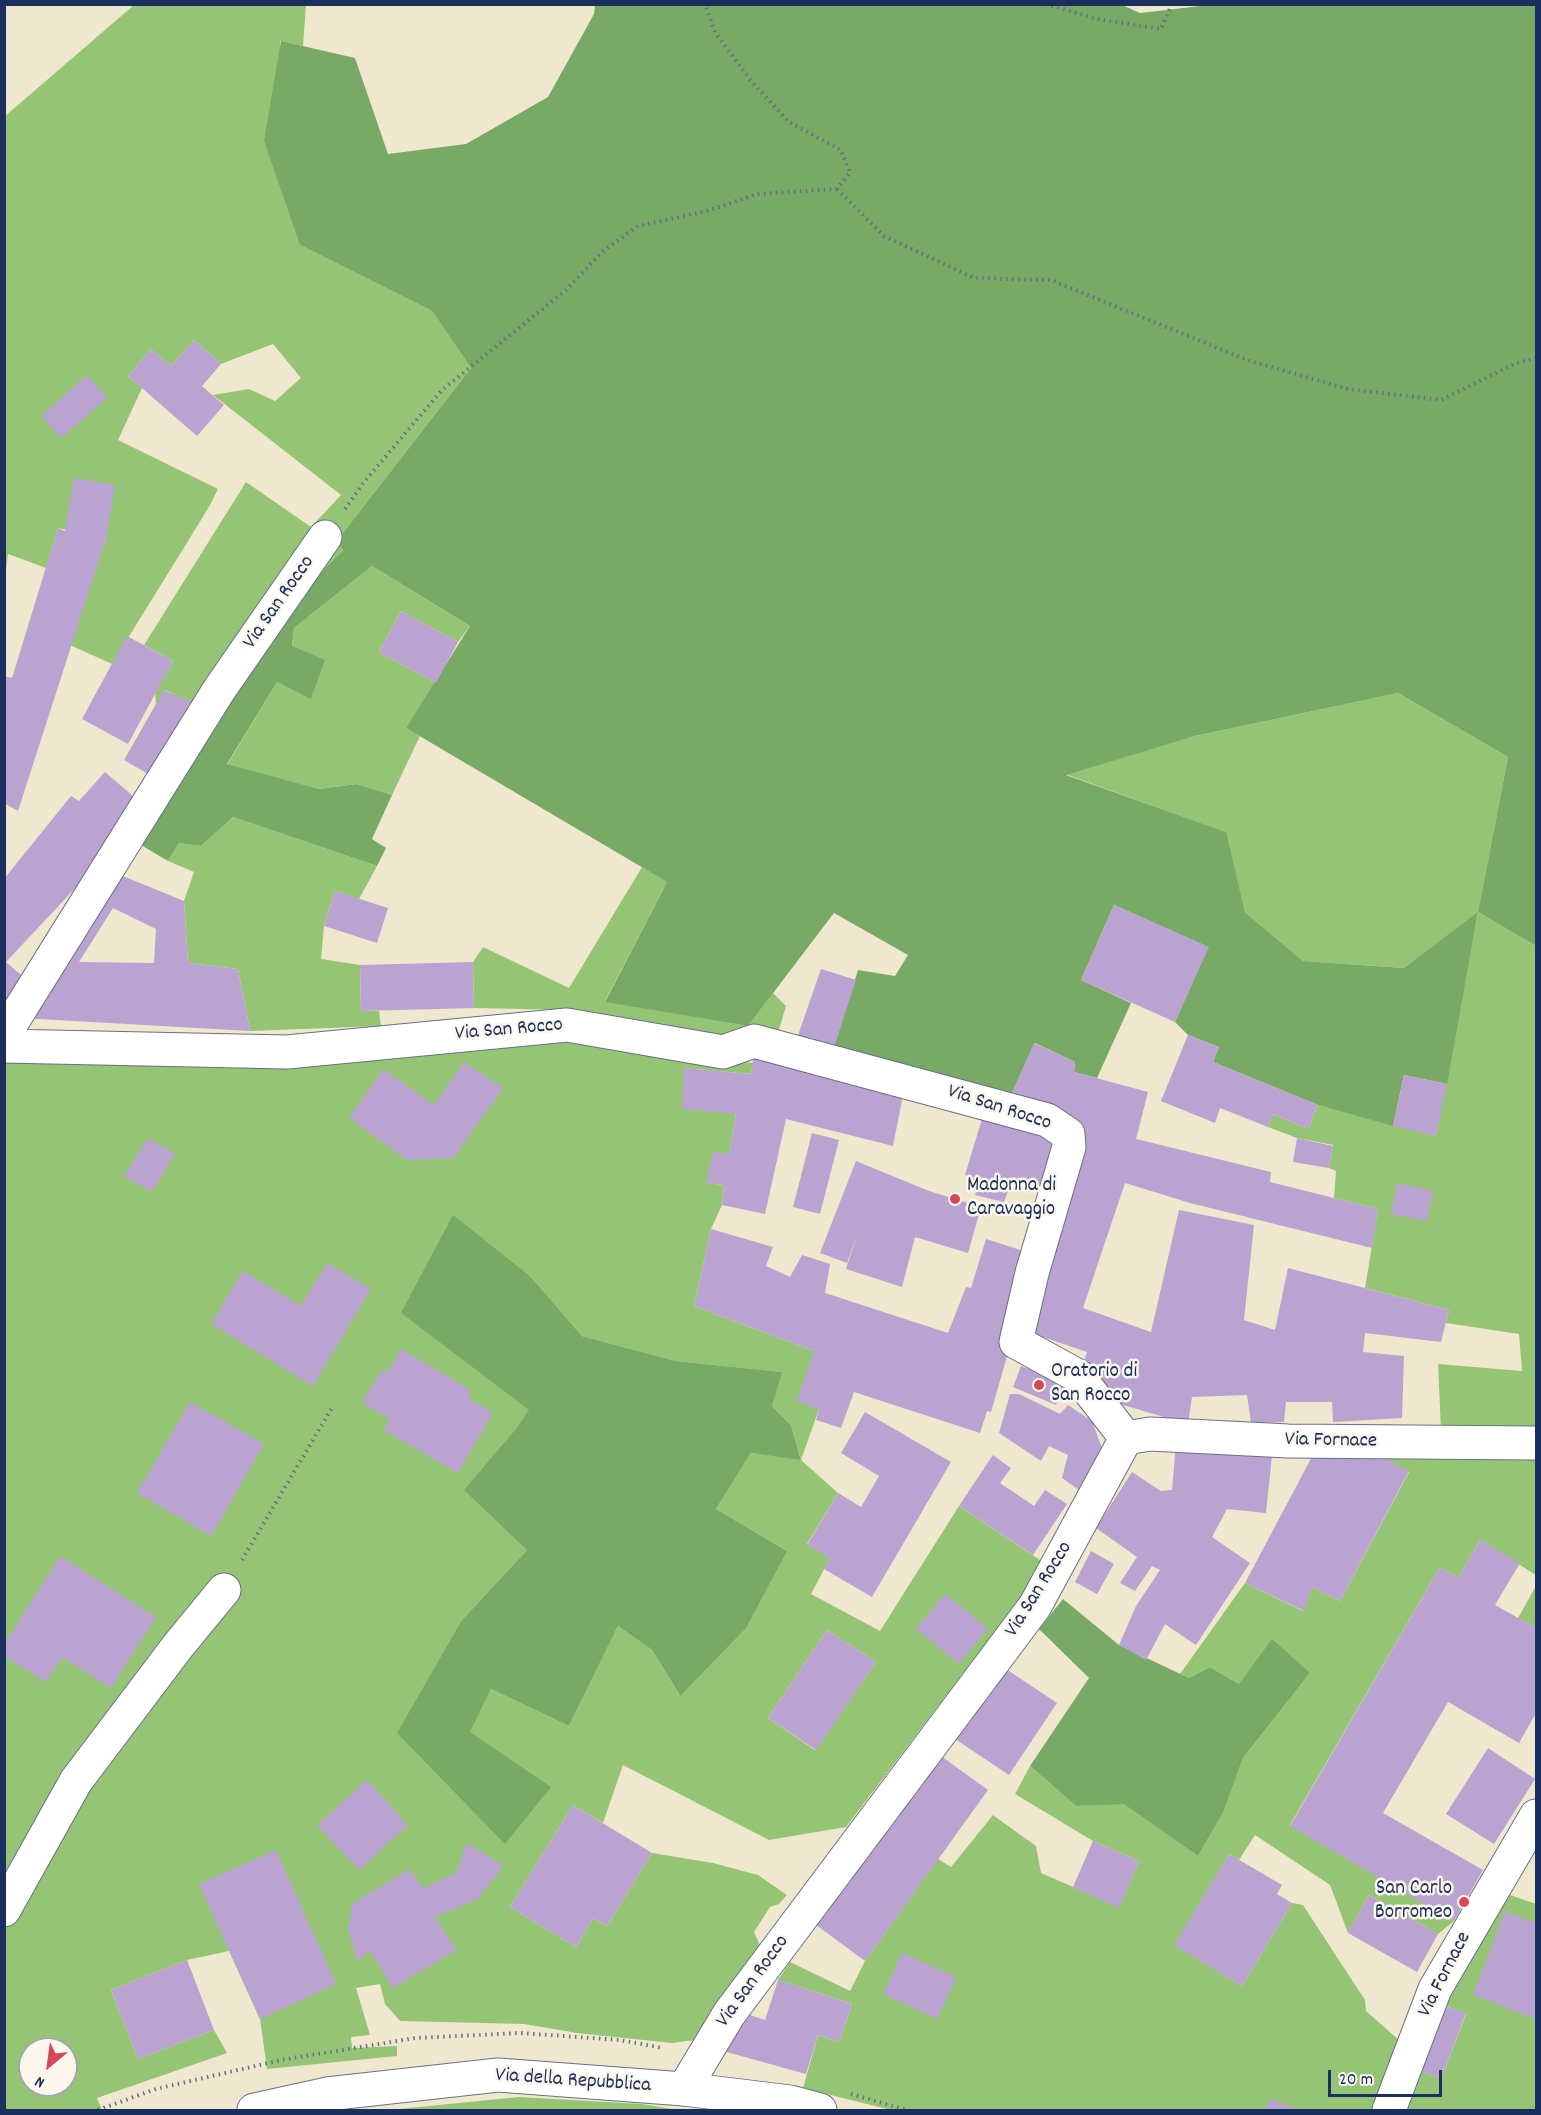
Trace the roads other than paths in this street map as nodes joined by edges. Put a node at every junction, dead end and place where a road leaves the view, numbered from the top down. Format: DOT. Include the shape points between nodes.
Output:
graph roads {
  1 [pos="325,537"];
  2 [pos="4,1035"];
  3 [pos="4,1046"];
  4 [pos="1126,1438"];
  5 [pos="1536,1443"];
  6 [pos="224,1590"];
  7 [pos="1536,1816"];
  8 [pos="4,1910"];
  9 [pos="684,2089"];
  10 [pos="254,2110"];
  11 [pos="820,2110"];
  12 [pos="1389,2110"];
  1 -- 2 [label="street, Via San Rocco" via="219,690"];
  3 -- 4 [label="street, Via San Rocco" via="287,1052 567,1025 723,1052 754,1041 1047,1120 1068,1134 1069,1147 1016,1342 1078,1376"];
  4 -- 5 [label="street, Via Fornace" via="1150,1434 1288,1441"];
  4 -- 9 [label="street, Via San Rocco" via="1035,1606 729,2014"];
  6 -- 8 [label="street" via="76,1781"];
  7 -- 12 [label="street, Via Fornace" via="1435,1989"];
  9 -- 10 [label="street, Via della Repubblica" via="498,2075 327,2094"];
  9 -- 11 [label="street, Via della Repubblica" via="790,2102"];
}
